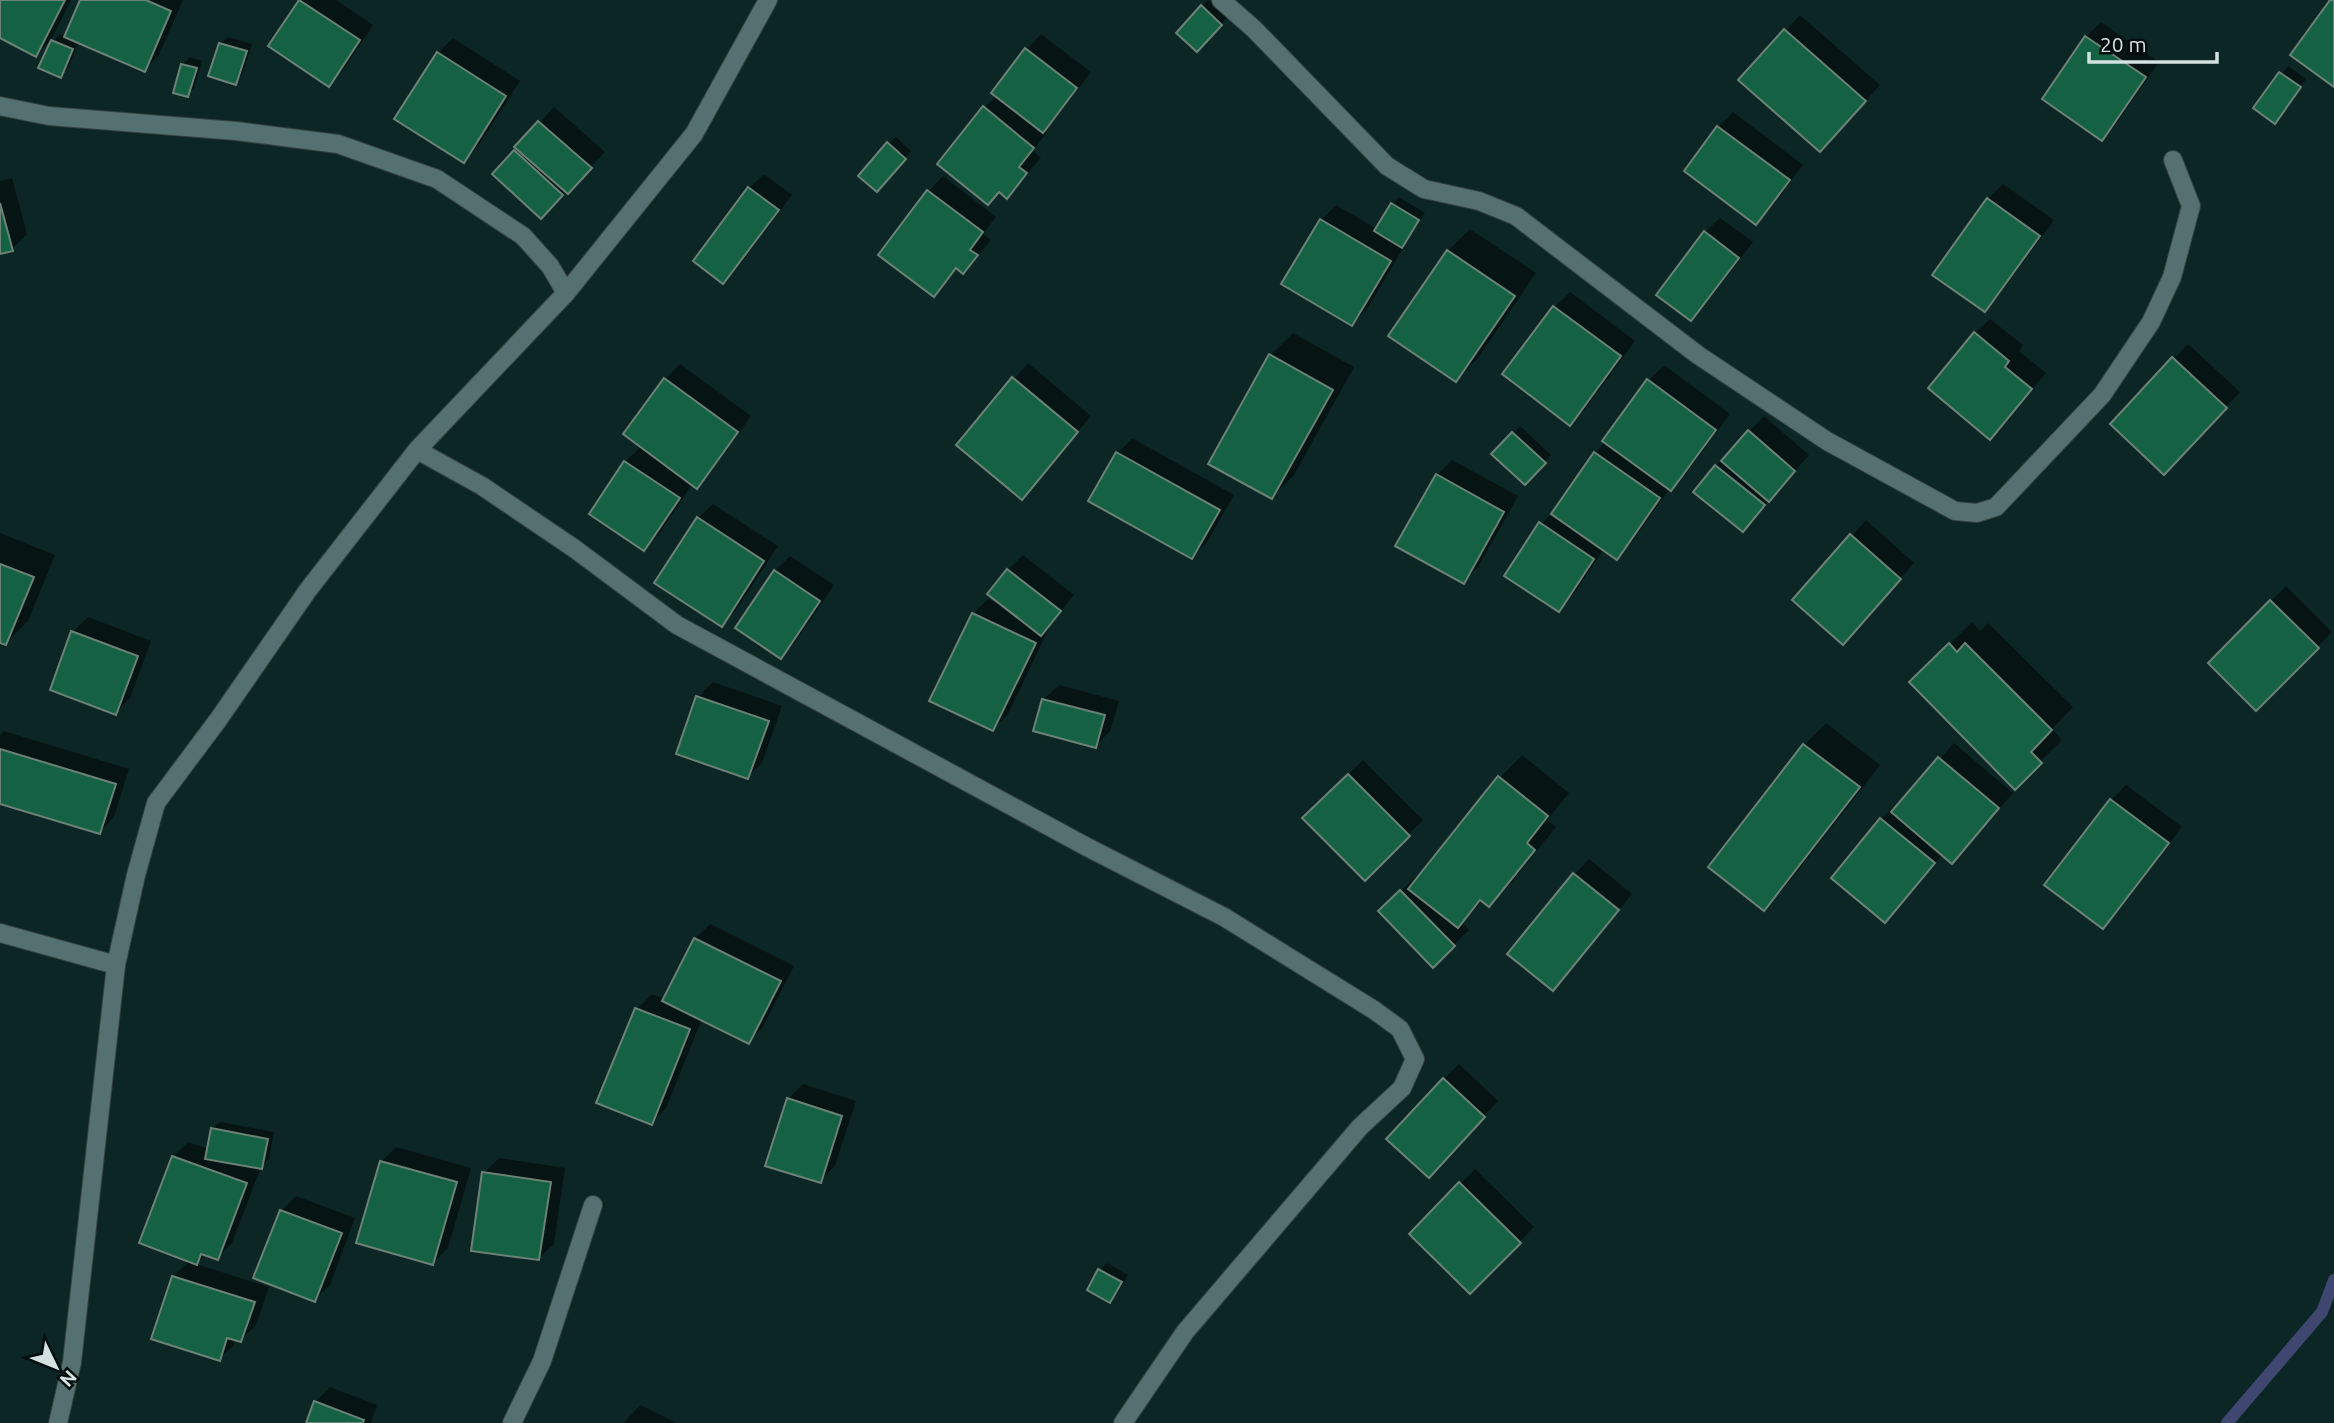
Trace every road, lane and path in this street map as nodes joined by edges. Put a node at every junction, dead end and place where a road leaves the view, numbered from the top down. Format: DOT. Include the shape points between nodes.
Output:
graph roads {
  1 [pos="768,0"];
  2 [pos="1221,0"];
  3 [pos="0,106"];
  4 [pos="2173,160"];
  5 [pos="566,293"];
  6 [pos="417,450"];
  7 [pos="0,933"];
  8 [pos="116,965"];
  9 [pos="593,1205"];
  10 [pos="58,1423"];
  11 [pos="512,1423"];
  12 [pos="1124,1423"];
  1 -- 5 [label="street" via="695,134"];
  2 -- 4 [label="street" via="1387,166 1424,189 1479,201 1517,216 1698,355 1827,441 1955,511 1977,513 1996,507 2102,395 2151,322 2172,277 2191,206"];
  3 -- 5 [label="street" via="49,116 338,144 437,179 523,236"];
  5 -- 6 [label="street"];
  6 -- 8 [label="street" via="307,590 156,803"];
  6 -- 12 [label="street" via="482,486 677,625 1224,917 1400,1029 1415,1059 1402,1088 1360,1127 1185,1332"];
  7 -- 8 [label="street"];
  8 -- 10 [label="street" via="72,1362"];
  9 -- 11 [label="street" via="542,1361"];
}
